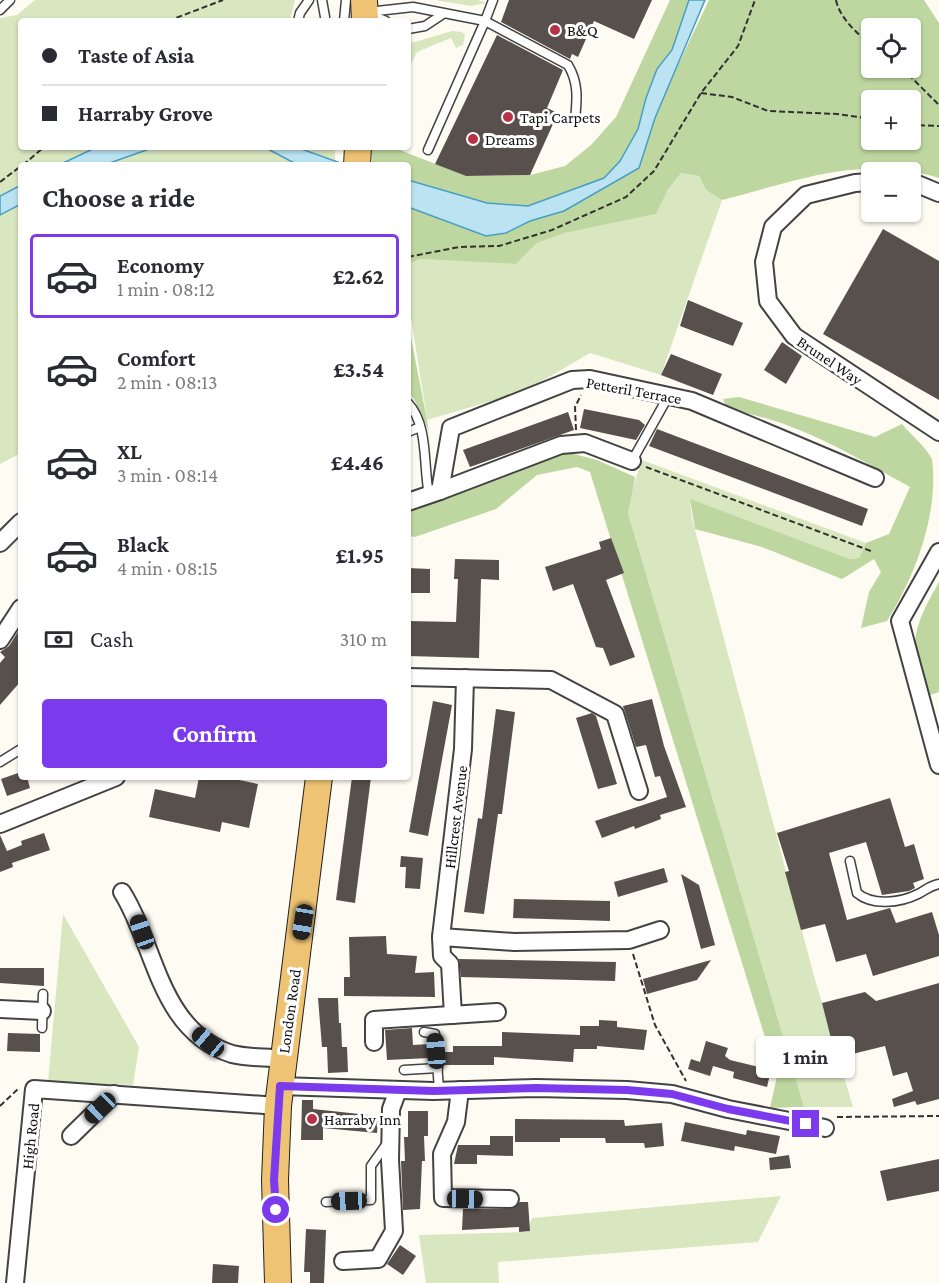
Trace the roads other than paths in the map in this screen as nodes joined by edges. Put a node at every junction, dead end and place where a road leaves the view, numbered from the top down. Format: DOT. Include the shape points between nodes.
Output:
graph roads {
  1 [pos="10,0"];
  2 [pos="309,0"];
  3 [pos="322,0"];
  4 [pos="493,0"];
  5 [pos="417,3"];
  6 [pos="0,10"];
  7 [pos="361,12"];
  8 [pos="443,14"];
  9 [pos="325,17"];
  10 [pos="299,18"];
  11 [pos="485,21"];
  12 [pos="411,28"];
  13 [pos="575,120"];
  14 [pos="428,150"];
  15 [pos="861,183"];
  16 [pos="921,186"];
  17 [pos="939,193"];
  18 [pos="669,395"];
  19 [pos="411,409"];
  20 [pos="420,427"];
  21 [pos="411,431"];
  22 [pos="939,432"];
  23 [pos="632,461"];
  24 [pos="875,478"];
  25 [pos="434,493"];
  26 [pos="411,501"];
  27 [pos="18,525"];
  28 [pos="0,543"];
  29 [pos="939,552"];
  30 [pos="18,613"];
  31 [pos="0,640"];
  32 [pos="411,676"];
  33 [pos="465,678"];
  34 [pos="936,741"];
  35 [pos="18,750"];
  36 [pos="0,762"];
  37 [pos="939,765"];
  38 [pos="109,780"];
  39 [pos="319,780"];
  40 [pos="639,791"];
  41 [pos="0,824"];
  42 [pos="850,861"];
  43 [pos="939,884"];
  44 [pos="122,892"];
  45 [pos="660,930"];
  46 [pos="441,938"];
  47 [pos="43,994"];
  48 [pos="0,1009"];
  49 [pos="42,1011"];
  50 [pos="497,1012"];
  51 [pos="453,1014"];
  52 [pos="42,1029"];
  53 [pos="424,1032"];
  54 [pos="374,1042"];
  55 [pos="282,1059"];
  56 [pos="438,1068"];
  57 [pos="404,1070"];
  58 [pos="398,1090"];
  59 [pos="439,1090"];
  60 [pos="460,1090"];
  61 [pos="114,1094"];
  62 [pos="279,1096"];
  63 [pos="825,1128"];
  64 [pos="71,1136"];
  65 [pos="390,1139"];
  66 [pos="510,1199"];
  67 [pos="326,1202"];
  68 [pos="343,1262"];
  69 [pos="15,1283"];
  70 [pos="278,1283"];
  1 -- 6 [label="lane"];
  2 -- 10 [label="lane"];
  3 -- 9 [label="lane"];
  4 -- 11 [label="lane"];
  5 -- 7 [label="lane"];
  5 -- 8 [label="lane"];
  8 -- 11 [label="lane"];
  8 -- 12 [label="lane" via="425,26"];
  11 -- 13 [label="lane" via="568,65 578,95"];
  11 -- 14 [label="lane"];
  15 -- 22 [label="street, Brunel Way" via="806,195 773,227 764,262 768,302 794,336"];
  16 -- 17 [label="street"];
  18 -- 23 [label="lane"];
  18 -- 24 [label="street, Petteril Terrace" via="692,401"];
  18 -- 25 [label="street, Petteril Terrace" via="590,379 572,380 451,428"];
  19 -- 20 [label="lane"];
  20 -- 21 [label="lane"];
  20 -- 25 [label="lane" via="426,450 424,471"];
  23 -- 25 [label="street" via="585,443 550,448"];
  25 -- 26 [label="street"];
  27 -- 28 [label="street"];
  29 -- 34 [label="street" via="900,621"];
  30 -- 31 [label="street"];
  32 -- 33 [label="street"];
  33 -- 40 [label="street" via="551,680 615,714"];
  33 -- 46 [label="street, Hillcrest Avenue" via="463,749"];
  34 -- 37 [label="street"];
  35 -- 36 [label="lane"];
  38 -- 41 [label="street"];
  39 -- 55 [label="main road, London Road"];
  42 -- 43 [label="lane" via="857,893 873,902 919,894 926,886"];
  44 -- 55 [label="street" via="136,915 160,984 186,1023 208,1042 232,1054"];
  45 -- 46 [label="street" via="629,940 514,942"];
  46 -- 51 [label="street, Hillcrest Avenue" via="442,956 450,964"];
  47 -- 49 [label="lane"];
  48 -- 49 [label="street"];
  49 -- 52 [label="lane"];
  50 -- 51 [label="street"];
  51 -- 54 [label="street" via="374,1020"];
  53 -- 56 [label="lane" via="435,1034"];
  55 -- 62 [label="main road, London Road"];
  56 -- 57 [label="lane"];
  56 -- 59 [label="lane"];
  58 -- 59 [label="street, High Road"];
  58 -- 62 [label="street, High Road"];
  58 -- 65 [label="street" via="391,1109"];
  59 -- 60 [label="street, High Road"];
  60 -- 63 [label="street, High Road" via="627,1090 672,1094"];
  60 -- 66 [label="street" via="456,1122 442,1154 443,1198"];
  61 -- 62 [label="street, High Road"];
  61 -- 64 [label="street"];
  61 -- 69 [label="street, High Road" via="34,1089"];
  62 -- 70 [label="main road, London Road" via="274,1180"];
  65 -- 67 [label="lane" via="371,1166 371,1200"];
  65 -- 68 [label="street" via="394,1231 378,1259"];
}
